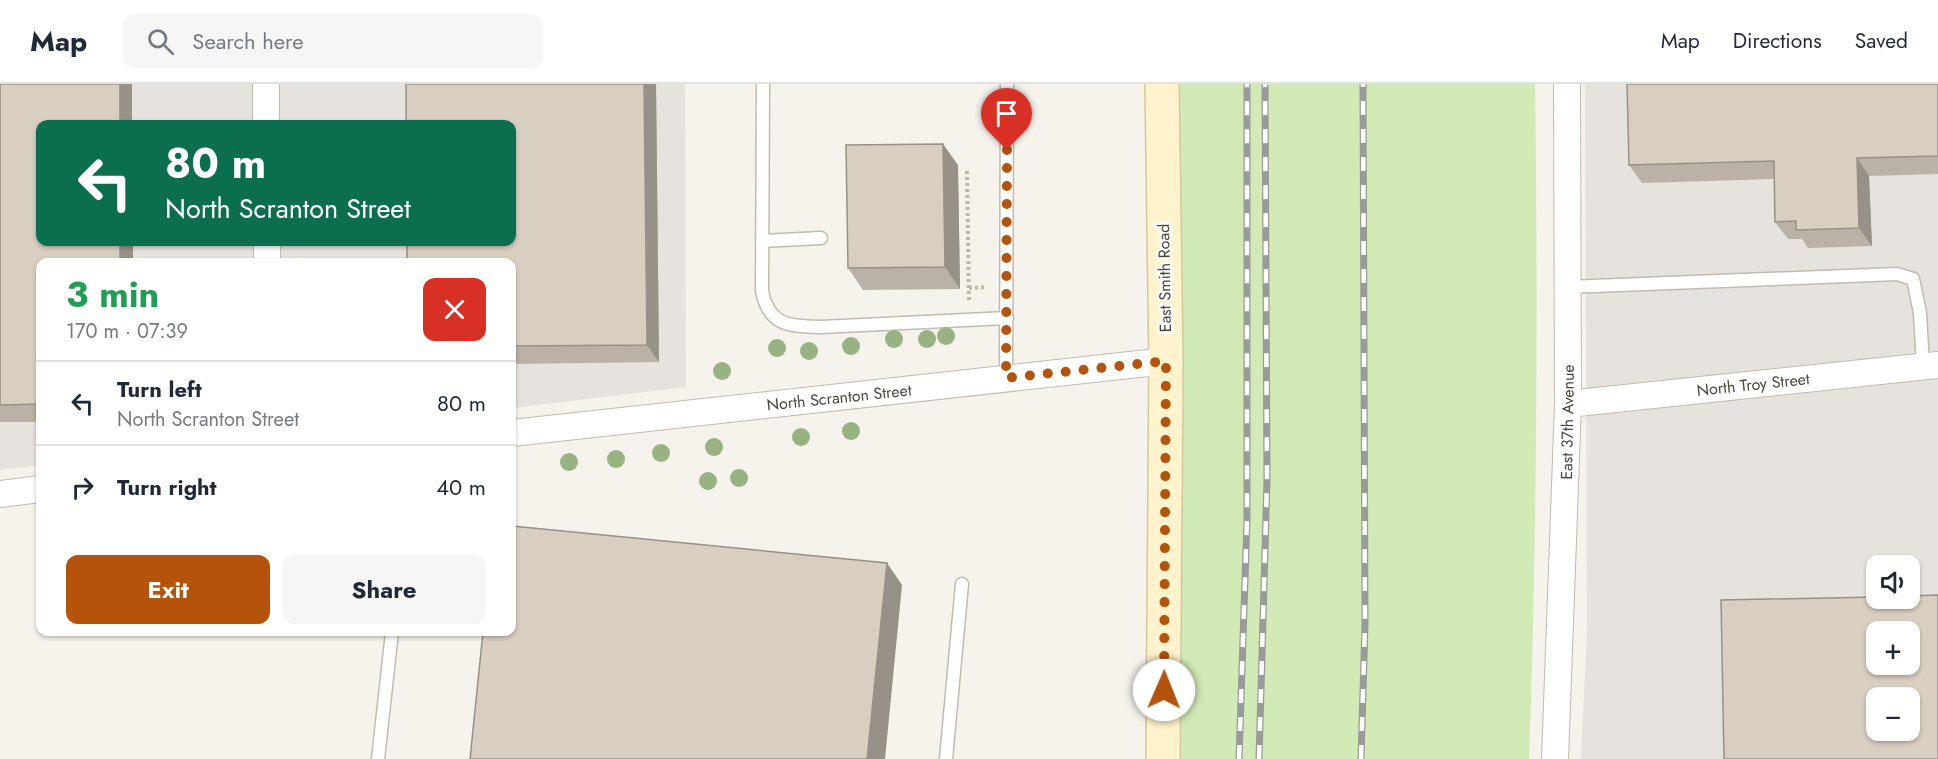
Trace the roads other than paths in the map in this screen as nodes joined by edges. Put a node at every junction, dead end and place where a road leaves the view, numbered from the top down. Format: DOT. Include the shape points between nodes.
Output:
graph roads {
  1 [pos="266,84"];
  2 [pos="763,84"];
  3 [pos="1007,84"];
  4 [pos="1162,84"];
  5 [pos="1567,84"];
  6 [pos="266,120"];
  7 [pos="821,237"];
  8 [pos="762,241"];
  9 [pos="1568,287"];
  10 [pos="1007,318"];
  11 [pos="1166,361"];
  12 [pos="1931,365"];
  13 [pos="1006,378"];
  14 [pos="1568,404"];
  15 [pos="516,433"];
  16 [pos="36,490"];
  17 [pos="0,494"];
  18 [pos="962,584"];
  19 [pos="392,636"];
  20 [pos="378,759"];
  21 [pos="946,759"];
  22 [pos="1163,759"];
  23 [pos="1555,759"];
  1 -- 6 [label="street"];
  2 -- 8 [label="lane"];
  3 -- 10 [label="lane"];
  4 -- 11 [label="street, East Smith Road"];
  5 -- 9 [label="street, East 37th Avenue"];
  7 -- 8 [label="lane"];
  8 -- 10 [label="lane" via="765,309 786,324 821,327"];
  9 -- 12 [label="lane" via="1897,274 1912,279"];
  9 -- 14 [label="street, East 37th Avenue"];
  10 -- 13 [label="lane"];
  11 -- 13 [label="street, North Scranton Street"];
  11 -- 22 [label="street, East Smith Road"];
  12 -- 14 [label="street, North Troy Street"];
  13 -- 15 [label="street, North Scranton Street"];
  14 -- 23 [label="street, East 37th Avenue"];
  16 -- 17 [label="street"];
  18 -- 21 [label="lane"];
  19 -- 20 [label="lane"];
}
